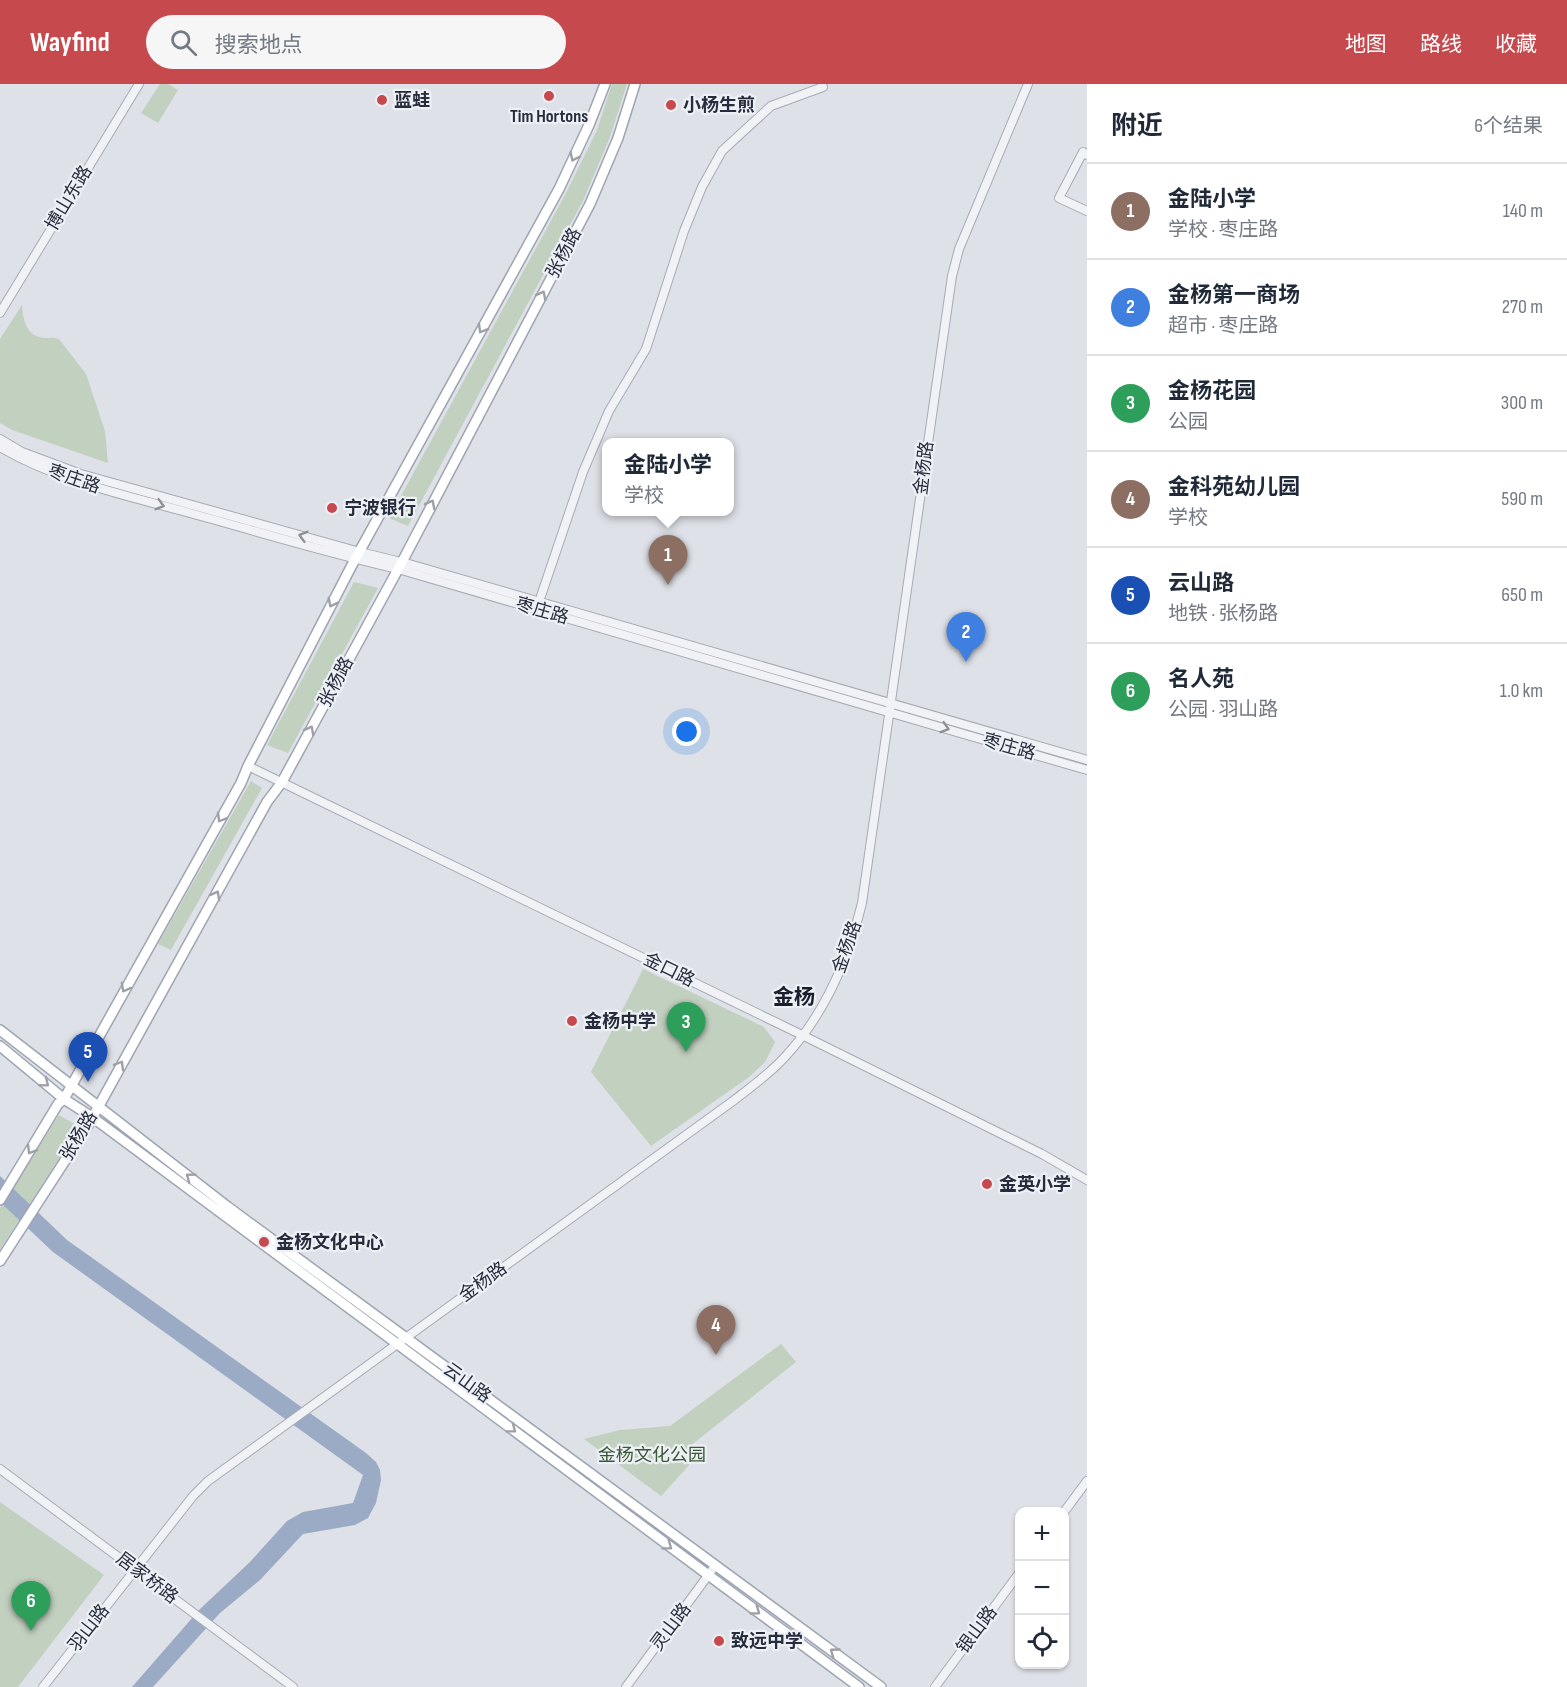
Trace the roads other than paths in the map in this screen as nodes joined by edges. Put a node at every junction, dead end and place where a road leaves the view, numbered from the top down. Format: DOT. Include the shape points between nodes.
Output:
graph roads {
  1 [pos="139,84"];
  2 [pos="605,84"];
  3 [pos="635,84"];
  4 [pos="822,84"];
  5 [pos="1028,84"];
  6 [pos="1087,155"];
  7 [pos="1087,211"];
  8 [pos="0,313"];
  9 [pos="0,439"];
  10 [pos="0,447"];
  11 [pos="357,556"];
  12 [pos="400,565"];
  13 [pos="541,596"];
  14 [pos="890,708"];
  15 [pos="1087,760"];
  16 [pos="248,766"];
  17 [pos="1087,770"];
  18 [pos="282,782"];
  19 [pos="0,1030"];
  20 [pos="802,1035"];
  21 [pos="0,1046"];
  22 [pos="71,1086"];
  23 [pos="64,1099"];
  24 [pos="98,1107"];
  25 [pos="92,1117"];
  26 [pos="1087,1180"];
  27 [pos="0,1200"];
  28 [pos="0,1261"];
  29 [pos="402,1340"];
  30 [pos="0,1469"];
  31 [pos="1087,1481"];
  32 [pos="1069,1507"];
  33 [pos="715,1566"];
  34 [pos="134,1569"];
  35 [pos="709,1576"];
  36 [pos="1015,1579"];
  37 [pos="43,1687"];
  38 [pos="293,1687"];
  39 [pos="626,1687"];
  40 [pos="859,1687"];
  41 [pos="881,1687"];
  42 [pos="934,1687"];
  1 -- 8 [label="street, 博山东路"];
  2 -- 11 [label="main road, 张杨路, one-way" via="555,198"];
  12 -- 3 [label="main road, 张杨路, one-way" via="590,204 618,138"];
  4 -- 13 [label="street" via="823,87 771,106 722,151 684,231 646,349 609,411 583,472"];
  5 -- 14 [label="street, 金杨路" via="951,276"];
  6 -- 7 [label="street" via="1083,152 1059,198"];
  11 -- 9 [label="street, 枣庄路, one-way" via="81,474 22,452"];
  10 -- 11 [label="street, 枣庄路, one-way" via="79,482"];
  11 -- 12 [label="street, 枣庄路"];
  11 -- 16 [label="main road, 张杨路, one-way"];
  12 -- 14 [label="street, 枣庄路"];
  18 -- 12 [label="main road, 张杨路, one-way"];
  14 -- 15 [label="street, 枣庄路"];
  14 -- 17 [label="street, 枣庄路, one-way"];
  14 -- 20 [label="street, 金杨路" via="854,938 830,992"];
  16 -- 18 [label="street, 金口路"];
  16 -- 22 [label="main road, 张杨路, one-way"];
  18 -- 20 [label="street, 金口路"];
  24 -- 18 [label="main road, 张杨路, one-way" via="267,802"];
  19 -- 22 [label="main road, 云山路"];
  20 -- 26 [label="street, 金口路"];
  20 -- 29 [label="street, 金杨路" via="783,1059 733,1101"];
  21 -- 23 [label="main road, 云山路, one-way"];
  22 -- 23 [label="main road, 张杨路"];
  22 -- 24 [label="main road, 云山路"];
  23 -- 25 [label="main road, 云山路"];
  23 -- 27 [label="main road, 张杨路, one-way"];
  24 -- 25 [label="main road, 张杨路"];
  29 -- 24 [label="main road, 云山路, one-way"];
  25 -- 28 [label="main road, 张杨路"];
  25 -- 29 [label="main road, 云山路"];
  29 -- 33 [label="main road, 云山路"];
  29 -- 34 [label="street, 金杨路" via="208,1481"];
  29 -- 35 [label="main road, 云山路, one-way"];
  30 -- 34 [label="street, 居家桥路"];
  31 -- 32 [label="street"];
  33 -- 35 [label="street, 灵山路"];
  41 -- 33 [label="main road, 云山路, one-way"];
  34 -- 37 [label="street, 羽山路"];
  34 -- 38 [label="street, 居家桥路"];
  35 -- 39 [label="street, 灵山路"];
  35 -- 40 [label="main road, 云山路, one-way"];
  36 -- 42 [label="street, 银山路"];
}
